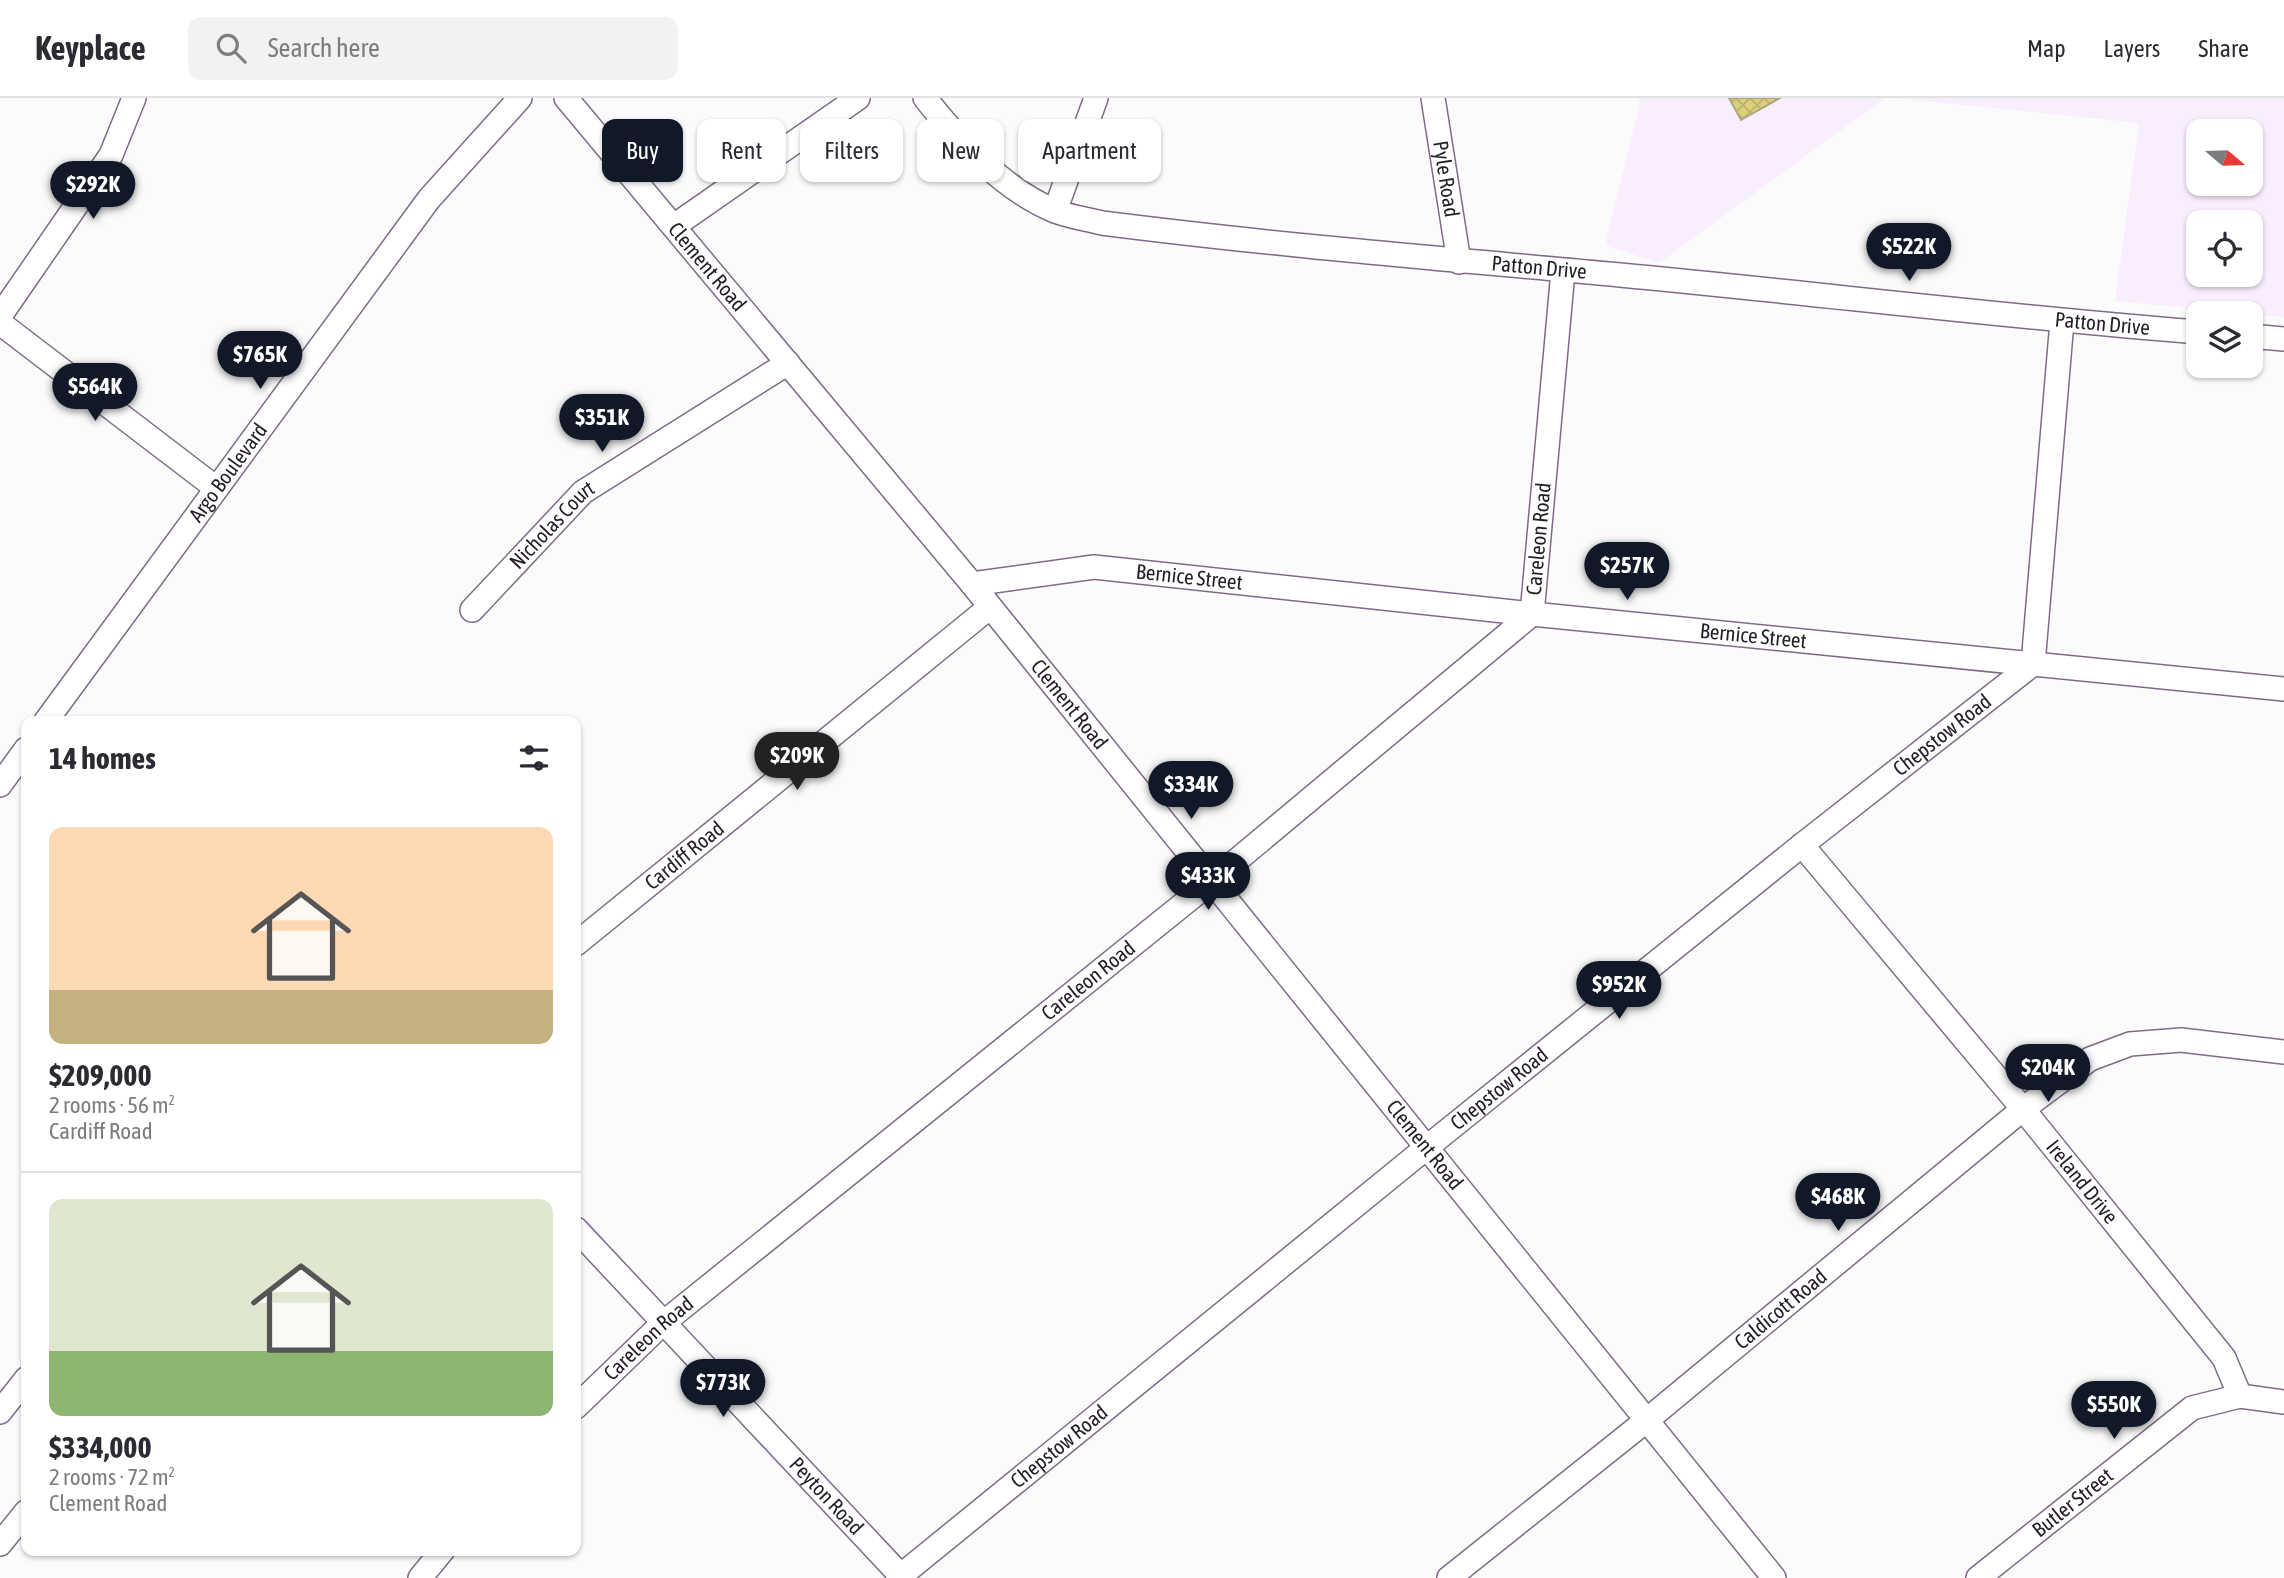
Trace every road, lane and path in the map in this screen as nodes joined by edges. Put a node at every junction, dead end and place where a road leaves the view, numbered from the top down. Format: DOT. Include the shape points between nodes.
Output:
graph roads {
  1 [pos="134,98"];
  2 [pos="520,98"];
  3 [pos="566,98"];
  4 [pos="858,98"];
  5 [pos="925,98"];
  6 [pos="1096,98"];
  7 [pos="1433,98"];
  8 [pos="1055,211"];
  9 [pos="674,226"];
  10 [pos="1459,262"];
  11 [pos="1563,271"];
  12 [pos="0,316"];
  13 [pos="2062,321"];
  14 [pos="0,323"];
  15 [pos="2186,331"];
  16 [pos="2263,337"];
  17 [pos="2284,339"];
  18 [pos="788,363"];
  19 [pos="216,488"];
  20 [pos="972,584"];
  21 [pos="990,607"];
  22 [pos="472,610"];
  23 [pos="1532,614"];
  24 [pos="2033,664"];
  25 [pos="2284,689"];
  26 [pos="50,716"];
  27 [pos="21,756"];
  28 [pos="0,785"];
  29 [pos="1802,845"];
  30 [pos="1212,881"];
  31 [pos="581,940"];
  32 [pos="2284,1052"];
  33 [pos="2023,1109"];
  34 [pos="1426,1148"];
  35 [pos="581,1235"];
  36 [pos="662,1324"];
  37 [pos="21,1385"];
  38 [pos="2240,1396"];
  39 [pos="581,1402"];
  40 [pos="2284,1402"];
  41 [pos="0,1412"];
  42 [pos="1647,1420"];
  43 [pos="21,1518"];
  44 [pos="0,1544"];
  45 [pos="438,1556"];
  46 [pos="901,1577"];
  47 [pos="420,1578"];
  48 [pos="1449,1578"];
  49 [pos="1774,1578"];
  50 [pos="1978,1578"];
  1 -- 12 [label="street" via="111,156"];
  2 -- 19 [label="street, Argo Boulevard" via="429,199"];
  3 -- 9 [label="street, Clement Road"];
  4 -- 9 [label="street"];
  5 -- 8 [label="street, Patton Drive" via="950,130 1005,181"];
  6 -- 8 [label="street"];
  7 -- 10 [label="street, Pyle Road"];
  8 -- 10 [label="street, Patton Drive" via="1102,223"];
  9 -- 18 [label="street, Clement Road"];
  10 -- 11 [label="street, Patton Drive"];
  11 -- 13 [label="street, Patton Drive"];
  11 -- 23 [label="street, Careleon Road"];
  13 -- 15 [label="street, Patton Drive"];
  13 -- 24 [label="street"];
  14 -- 19 [label="street"];
  16 -- 17 [label="street"];
  18 -- 20 [label="street, Clement Road"];
  18 -- 22 [label="street, Nicholas Court" via="583,492"];
  19 -- 26 [label="street, Argo Boulevard"];
  20 -- 21 [label="street, Clement Road"];
  20 -- 23 [label="street, Bernice Street" via="1094,567"];
  21 -- 30 [label="street, Clement Road"];
  21 -- 31 [label="street, Cardiff Road"];
  23 -- 24 [label="street, Bernice Street"];
  23 -- 30 [label="street, Careleon Road"];
  24 -- 25 [label="street, Bernice Street"];
  24 -- 29 [label="street, Chepstow Road"];
  27 -- 28 [label="street"];
  29 -- 33 [label="street, Ireland Drive"];
  29 -- 34 [label="street, Chepstow Road"];
  30 -- 34 [label="street, Clement Road"];
  30 -- 36 [label="street, Careleon Road"];
  32 -- 33 [label="street, Caldicott Road" via="2181,1040 2130,1044 2090,1059"];
  33 -- 38 [label="street, Ireland Drive" via="2224,1358"];
  33 -- 42 [label="street, Caldicott Road"];
  34 -- 42 [label="street, Clement Road"];
  34 -- 46 [label="street, Chepstow Road"];
  35 -- 36 [label="street, Peyton Road"];
  36 -- 39 [label="street, Careleon Road"];
  36 -- 46 [label="street, Peyton Road"];
  37 -- 41 [label="street"];
  38 -- 40 [label="street, Butler Street"];
  38 -- 50 [label="street, Butler Street" via="2192,1408"];
  42 -- 48 [label="street, Caldicott Road"];
  42 -- 49 [label="street, Clement Road"];
  43 -- 44 [label="street"];
  45 -- 47 [label="street"];
}
